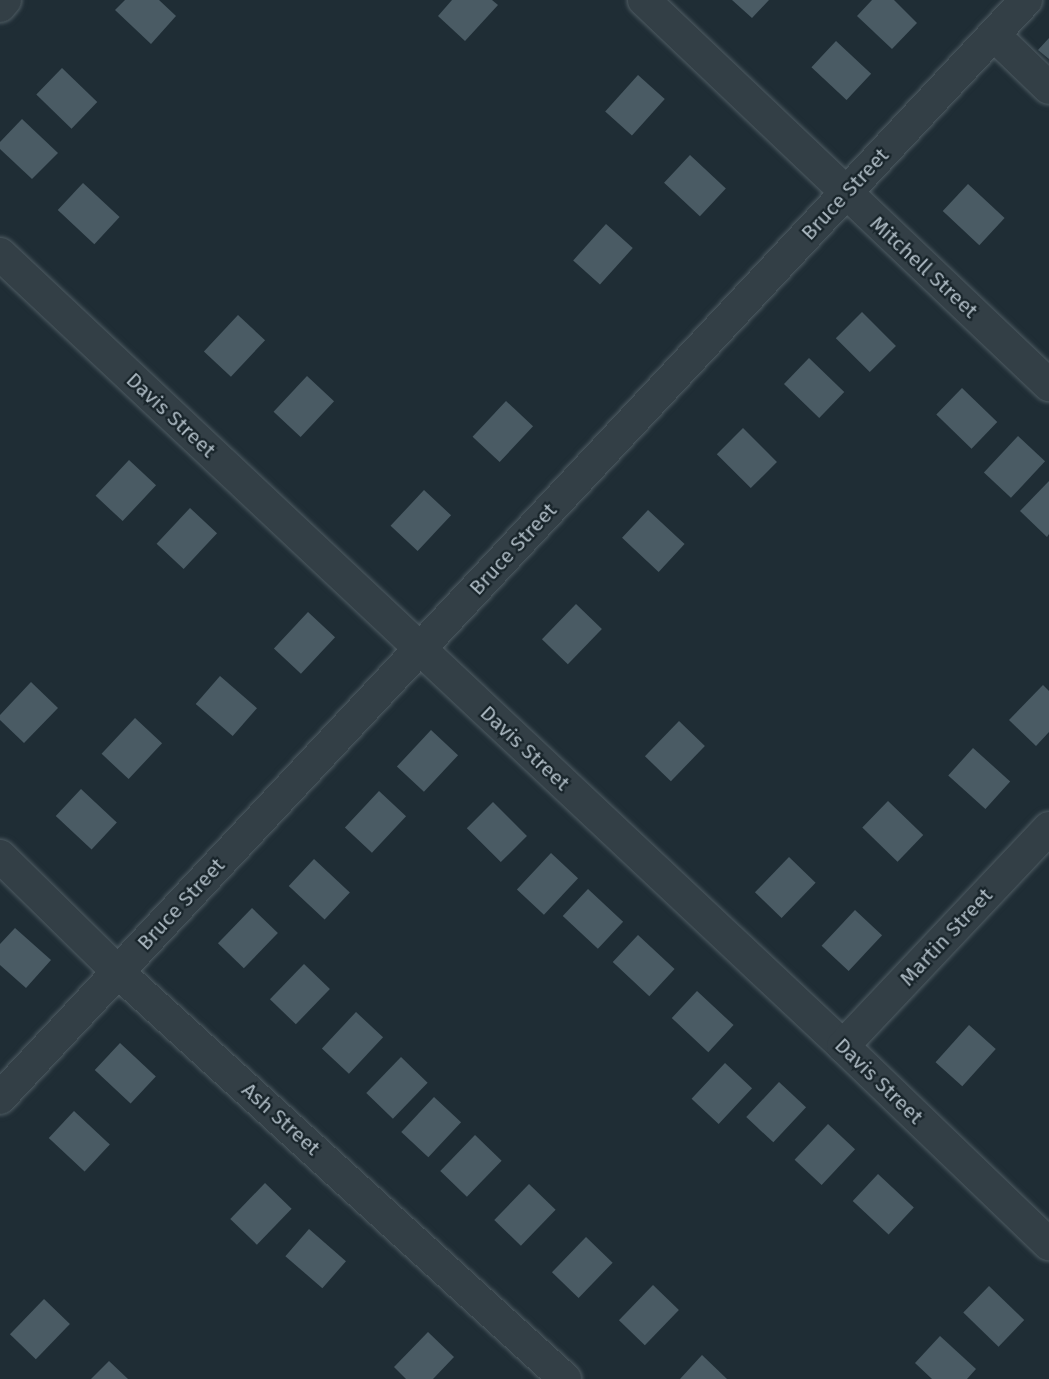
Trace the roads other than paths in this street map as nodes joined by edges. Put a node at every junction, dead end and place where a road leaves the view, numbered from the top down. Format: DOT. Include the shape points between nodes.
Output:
graph roads {
  1 [pos="5,0"];
  2 [pos="644,0"];
  3 [pos="1026,0"];
  4 [pos="0,6"];
  5 [pos="994,35"];
  6 [pos="1049,88"];
  7 [pos="846,193"];
  8 [pos="0,254"];
  9 [pos="1049,385"];
  10 [pos="419,650"];
  11 [pos="1049,828"];
  12 [pos="0,856"];
  13 [pos="118,972"];
  14 [pos="843,1046"];
  15 [pos="0,1098"];
  16 [pos="1049,1244"];
  17 [pos="565,1379"];
  1 -- 4 [label="street"];
  2 -- 7 [label="street, Mitchell Street"];
  3 -- 5 [label="street, Bruce Street"];
  5 -- 6 [label="street"];
  5 -- 7 [label="street, Bruce Street"];
  7 -- 9 [label="street, Mitchell Street"];
  7 -- 10 [label="street, Bruce Street"];
  8 -- 10 [label="street, Davis Street"];
  10 -- 13 [label="street, Bruce Street"];
  10 -- 14 [label="street, Davis Street"];
  11 -- 14 [label="street, Martin Street"];
  12 -- 13 [label="street, Ash Street"];
  13 -- 15 [label="street, Bruce Street"];
  13 -- 17 [label="street, Ash Street"];
  14 -- 16 [label="street, Davis Street"];
}
